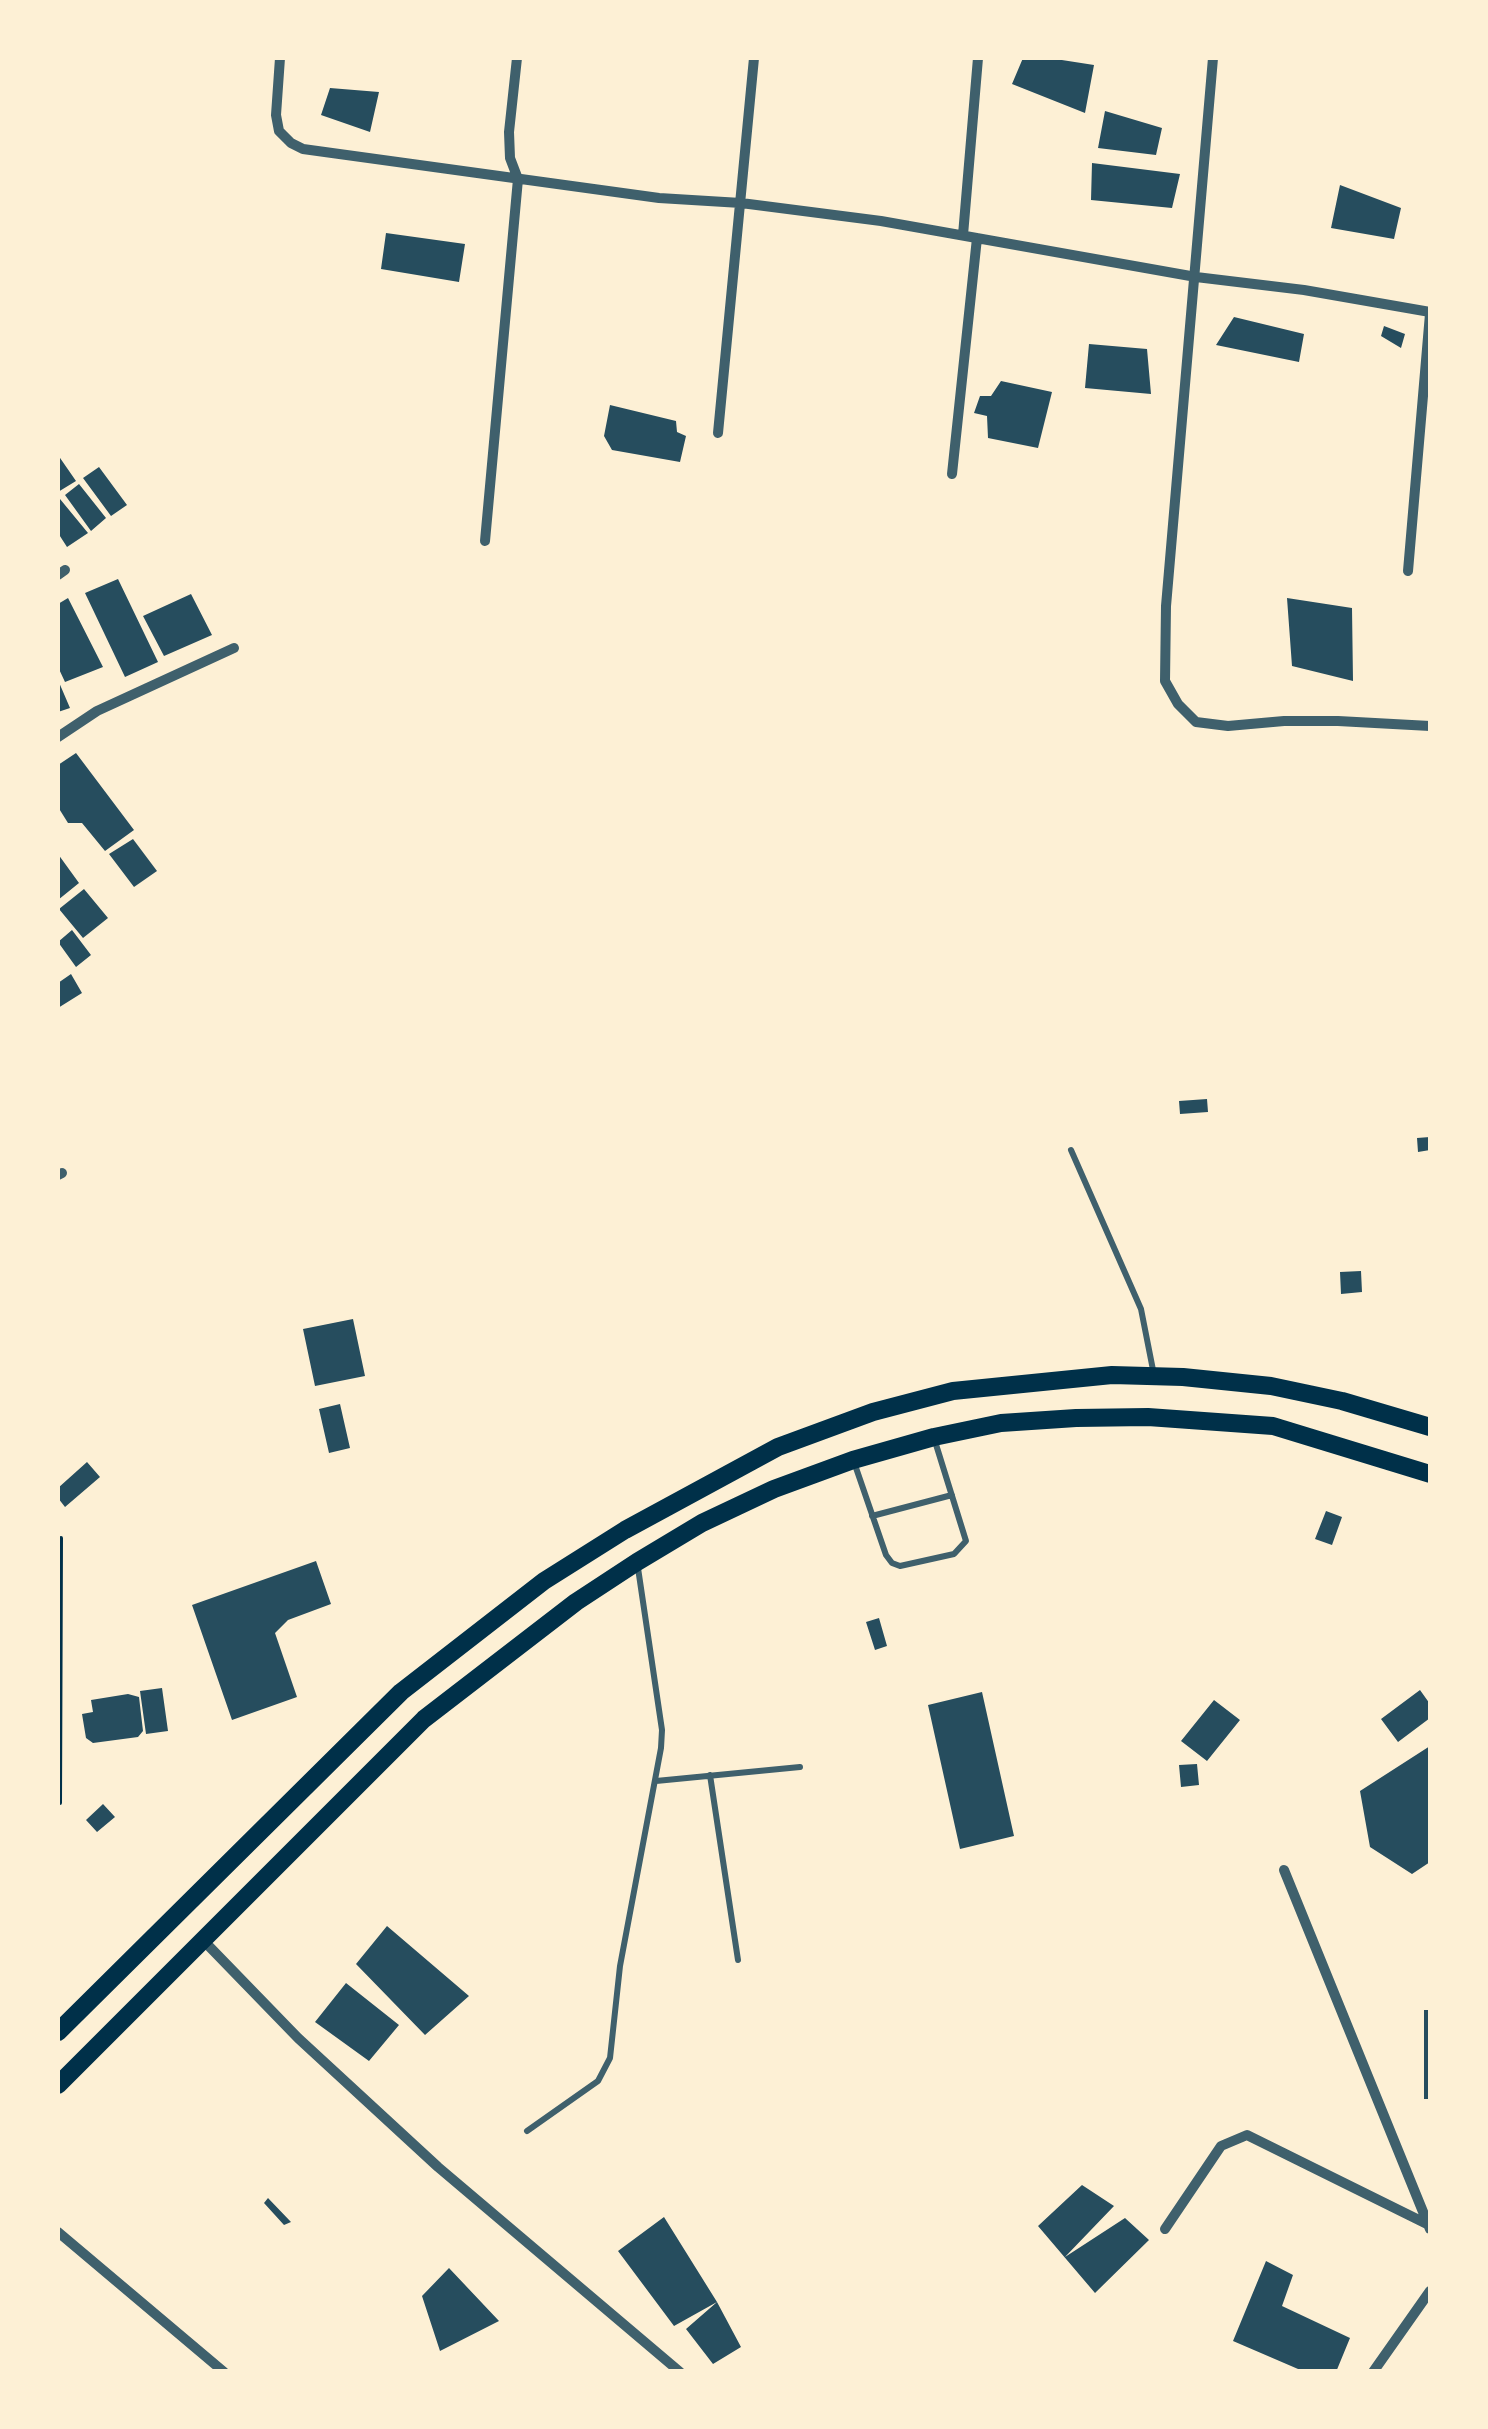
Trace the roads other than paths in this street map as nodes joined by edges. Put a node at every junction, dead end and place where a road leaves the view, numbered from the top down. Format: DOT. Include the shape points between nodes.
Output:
graph roads {
  1 [pos="280,58"];
  2 [pos="517,58"];
  3 [pos="754,58"];
  4 [pos="978,58"];
  5 [pos="1213,58"];
  6 [pos="518,179"];
  7 [pos="742,204"];
  8 [pos="963,235"];
  9 [pos="977,238"];
  10 [pos="1196,276"];
  11 [pos="1430,313"];
  12 [pos="718,433"];
  13 [pos="952,474"];
  14 [pos="485,541"];
  15 [pos="1408,572"];
  16 [pos="234,648"];
  17 [pos="1430,726"];
  18 [pos="58,738"];
  19 [pos="1071,1150"];
  20 [pos="1154,1376"];
  21 [pos="1430,1427"];
  22 [pos="934,1437"];
  23 [pos="853,1460"];
  24 [pos="1430,1474"];
  25 [pos="952,1495"];
  26 [pos="872,1516"];
  27 [pos="637,1562"];
  28 [pos="800,1767"];
  29 [pos="710,1775"];
  30 [pos="656,1780"];
  31 [pos="1284,1870"];
  32 [pos="201,1939"];
  33 [pos="738,1960"];
  34 [pos="58,2032"];
  35 [pos="58,2085"];
  36 [pos="527,2130"];
  37 [pos="1429,2227"];
  38 [pos="1164,2228"];
  39 [pos="58,2232"];
  40 [pos="1430,2291"];
  41 [pos="208,2367"];
  42 [pos="224,2372"];
  43 [pos="680,2372"];
  44 [pos="1373,2372"];
  1 -- 6 [label="street" via="276,116 290,143"];
  2 -- 6 [label="street" via="509,132"];
  3 -- 7 [label="street"];
  4 -- 8 [label="street"];
  5 -- 10 [label="street"];
  6 -- 7 [label="street"];
  6 -- 14 [label="street"];
  7 -- 8 [label="street"];
  7 -- 12 [label="street"];
  8 -- 9 [label="street"];
  9 -- 10 [label="street"];
  9 -- 13 [label="street"];
  10 -- 11 [label="street"];
  10 -- 17 [label="street" via="1165,682 1196,722"];
  11 -- 15 [label="street"];
  16 -- 18 [label="street" via="97,711"];
  19 -- 20 [label="lane" via="1141,1309"];
  20 -- 21 [label="main road" via="1271,1386"];
  20 -- 34 [label="main road" via="953,1391 873,1412 778,1447 625,1530 544,1581 401,1692"];
  22 -- 23 [label="main road"];
  22 -- 24 [label="main road" via="1076,1418 1229,1422 1291,1431"];
  22 -- 25 [label="lane"];
  23 -- 26 [label="lane"];
  23 -- 27 [label="main road" via="702,1523"];
  25 -- 26 [label="lane"];
  25 -- 26 [label="lane" via="966,1541 954,1554 892,1563"];
  27 -- 30 [label="lane" via="662,1730"];
  27 -- 32 [label="main road" via="424,1719"];
  28 -- 29 [label="lane"];
  29 -- 30 [label="lane"];
  29 -- 33 [label="lane"];
  30 -- 36 [label="lane" via="623,1948 610,2058 598,2081"];
  31 -- 37 [label="street"];
  32 -- 35 [label="main road"];
  32 -- 43 [label="street" via="438,2166"];
  37 -- 38 [label="street" via="1247,2135 1222,2146"];
  39 -- 41 [label="street"];
  40 -- 44 [label="street"];
  41 -- 42 [label="street"];
}
